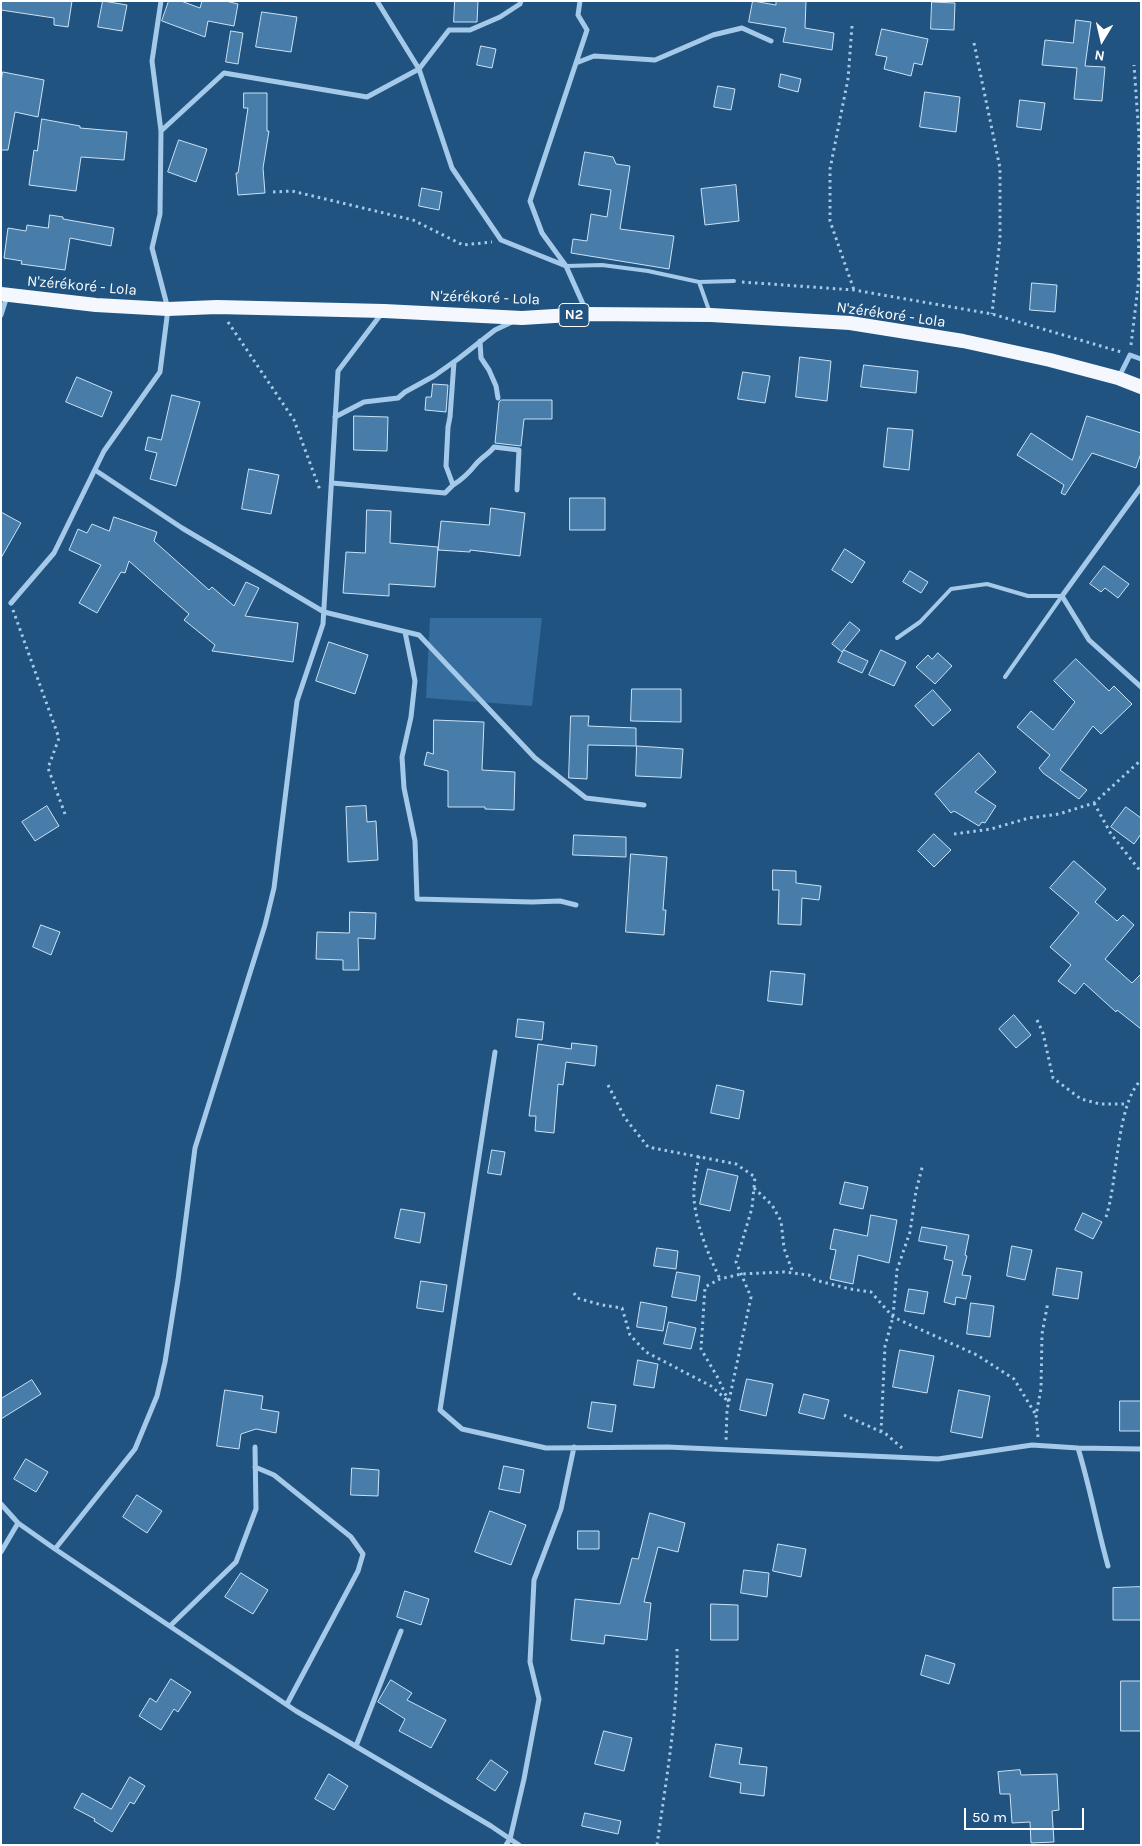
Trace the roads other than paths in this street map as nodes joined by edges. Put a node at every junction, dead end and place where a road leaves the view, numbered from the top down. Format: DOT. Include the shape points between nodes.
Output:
graph roads {
  1 [pos="161,1"];
  2 [pos="377,1"];
  3 [pos="521,1"];
  4 [pos="580,1"];
  5 [pos="771,41"];
  6 [pos="576,62"];
  7 [pos="419,69"];
  8 [pos="160,131"];
  9 [pos="566,266"];
  10 [pos="699,282"];
  11 [pos="734,282"];
  12 [pos="4,295"];
  13 [pos="168,310"];
  14 [pos="384,311"];
  15 [pos="587,314"];
  16 [pos="1,315"];
  17 [pos="711,315"];
  18 [pos="522,318"];
  19 [pos="480,341"];
  20 [pos="1141,359"];
  21 [pos="454,362"];
  22 [pos="1118,378"];
  23 [pos="1141,387"];
  24 [pos="498,398"];
  25 [pos="335,417"];
  26 [pos="95,470"];
  27 [pos="332,483"];
  28 [pos="453,485"];
  29 [pos="1141,487"];
  30 [pos="517,490"];
  31 [pos="1062,596"];
  32 [pos="11,603"];
  33 [pos="324,612"];
  34 [pos="406,632"];
  35 [pos="897,638"];
  36 [pos="1005,677"];
  37 [pos="1141,687"];
  38 [pos="644,805"];
  39 [pos="576,906"];
  40 [pos="495,1052"];
  41 [pos="255,1447"];
  42 [pos="574,1447"];
  43 [pos="1078,1448"];
  44 [pos="1141,1449"];
  45 [pos="255,1467"];
  46 [pos="1,1504"];
  47 [pos="18,1523"];
  48 [pos="55,1549"];
  49 [pos="1,1552"];
  50 [pos="1108,1566"];
  51 [pos="170,1626"];
  52 [pos="401,1631"];
  53 [pos="287,1704"];
  54 [pos="356,1746"];
  55 [pos="510,1839"];
  56 [pos="506,1845"];
  57 [pos="519,1845"];
  1 -- 8 [label="street" via="152,61"];
  2 -- 7 [label="street"];
  3 -- 7 [label="street" via="500,17 470,30 449,30"];
  4 -- 6 [label="street" via="578,14 587,30"];
  5 -- 6 [label="street" via="742,28 714,35 655,60 594,56"];
  6 -- 9 [label="street" via="530,201 542,233"];
  7 -- 8 [label="street" via="367,97 224,72"];
  7 -- 9 [label="street" via="452,168 501,240"];
  8 -- 13 [label="street" via="160,214 152,248"];
  9 -- 10 [label="lane" via="602,265"];
  9 -- 15 [label="street"];
  10 -- 11 [label="lane"];
  10 -- 17 [label="lane"];
  12 -- 13 [label="highway, N'zérékoré - Lola / N2"];
  12 -- 16 [label="street"];
  13 -- 14 [label="highway, N'zérékoré - Lola / N2" via="218,307"];
  13 -- 26 [label="street" via="160,372 104,451"];
  14 -- 18 [label="highway, N'zérékoré - Lola / N2"];
  14 -- 25 [label="street" via="338,371"];
  15 -- 17 [label="highway, N'zérékoré - Lola / N2"];
  15 -- 18 [label="highway, N'zérékoré - Lola / N2"];
  17 -- 22 [label="highway, N'zérékoré - Lola / N2" via="850,323 963,341"];
  18 -- 19 [label="street"];
  19 -- 21 [label="street"];
  19 -- 24 [label="street" via="481,358 490,370"];
  20 -- 22 [label="street" via="1130,355"];
  21 -- 25 [label="street" via="398,398 364,402"];
  21 -- 28 [label="street" via="446,466"];
  22 -- 23 [label="highway, N'zérékoré - Lola / N2"];
  25 -- 27 [label="street"];
  26 -- 32 [label="street" via="54,553"];
  26 -- 33 [label="street" via="182,528"];
  27 -- 28 [label="street" via="445,493"];
  27 -- 33 [label="street"];
  28 -- 30 [label="street" via="470,473 494,447 519,450"];
  29 -- 31 [label="street"];
  31 -- 35 [label="lane" via="1028,596 987,584 951,589 920,622"];
  31 -- 36 [label="lane"];
  31 -- 37 [label="street" via="1089,640"];
  33 -- 34 [label="street"];
  33 -- 48 [label="street" via="297,702 274,888 195,1148 178,1280 157,1396 135,1449"];
  34 -- 38 [label="street" via="419,635 535,758 586,798"];
  34 -- 39 [label="street" via="415,680 402,757 404,788 415,841 418,899 560,901"];
  40 -- 42 [label="street" via="440,1410 462,1429 546,1448"];
  41 -- 45 [label="street"];
  42 -- 43 [label="street" via="667,1447 938,1460 1039,1445"];
  42 -- 55 [label="street" via="561,1509 534,1580 530,1662 539,1699"];
  43 -- 44 [label="street"];
  43 -- 50 [label="street"];
  45 -- 51 [label="street" via="256,1509 236,1562"];
  45 -- 53 [label="street" via="274,1475 351,1537 364,1554"];
  46 -- 47 [label="street"];
  47 -- 48 [label="street"];
  47 -- 49 [label="street"];
  48 -- 51 [label="street"];
  51 -- 53 [label="street"];
  52 -- 54 [label="street"];
  53 -- 54 [label="street"];
  54 -- 55 [label="street"];
  55 -- 56 [label="street"];
  55 -- 57 [label="street"];
}
